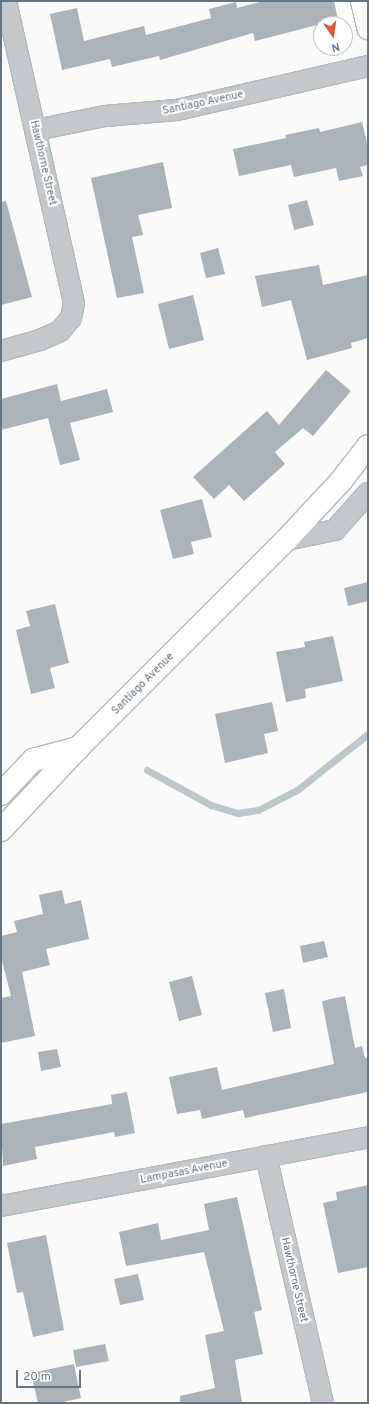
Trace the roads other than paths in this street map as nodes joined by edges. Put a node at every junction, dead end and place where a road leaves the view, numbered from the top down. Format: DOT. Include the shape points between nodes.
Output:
graph roads {
  1 [pos="6,1"];
  2 [pos="362,1"];
  3 [pos="368,28"];
  4 [pos="368,66"];
  5 [pos="36,130"];
  6 [pos="1,351"];
  7 [pos="368,446"];
  8 [pos="368,493"];
  9 [pos="286,540"];
  10 [pos="79,747"];
  11 [pos="1,794"];
  12 [pos="1,830"];
  13 [pos="368,1137"];
  14 [pos="266,1156"];
  15 [pos="1,1206"];
  16 [pos="323,1403"];
  1 -- 5 [label="street, Hawthorne Street"];
  2 -- 3 [label="main road"];
  4 -- 5 [label="street, Santiago Avenue" via="177,110 105,116"];
  5 -- 6 [label="street, Hawthorne Street" via="74,303 67,324 51,336"];
  7 -- 9 [label="main road, Santiago Avenue" via="341,481"];
  8 -- 9 [label="street" via="335,530"];
  9 -- 10 [label="main road, Santiago Avenue"];
  10 -- 11 [label="main road" via="33,760"];
  10 -- 12 [label="main road, Santiago Avenue"];
  13 -- 14 [label="street, Lampasas Avenue"];
  14 -- 15 [label="street, Lampasas Avenue"];
  14 -- 16 [label="street, Hawthorne Street"];
}
